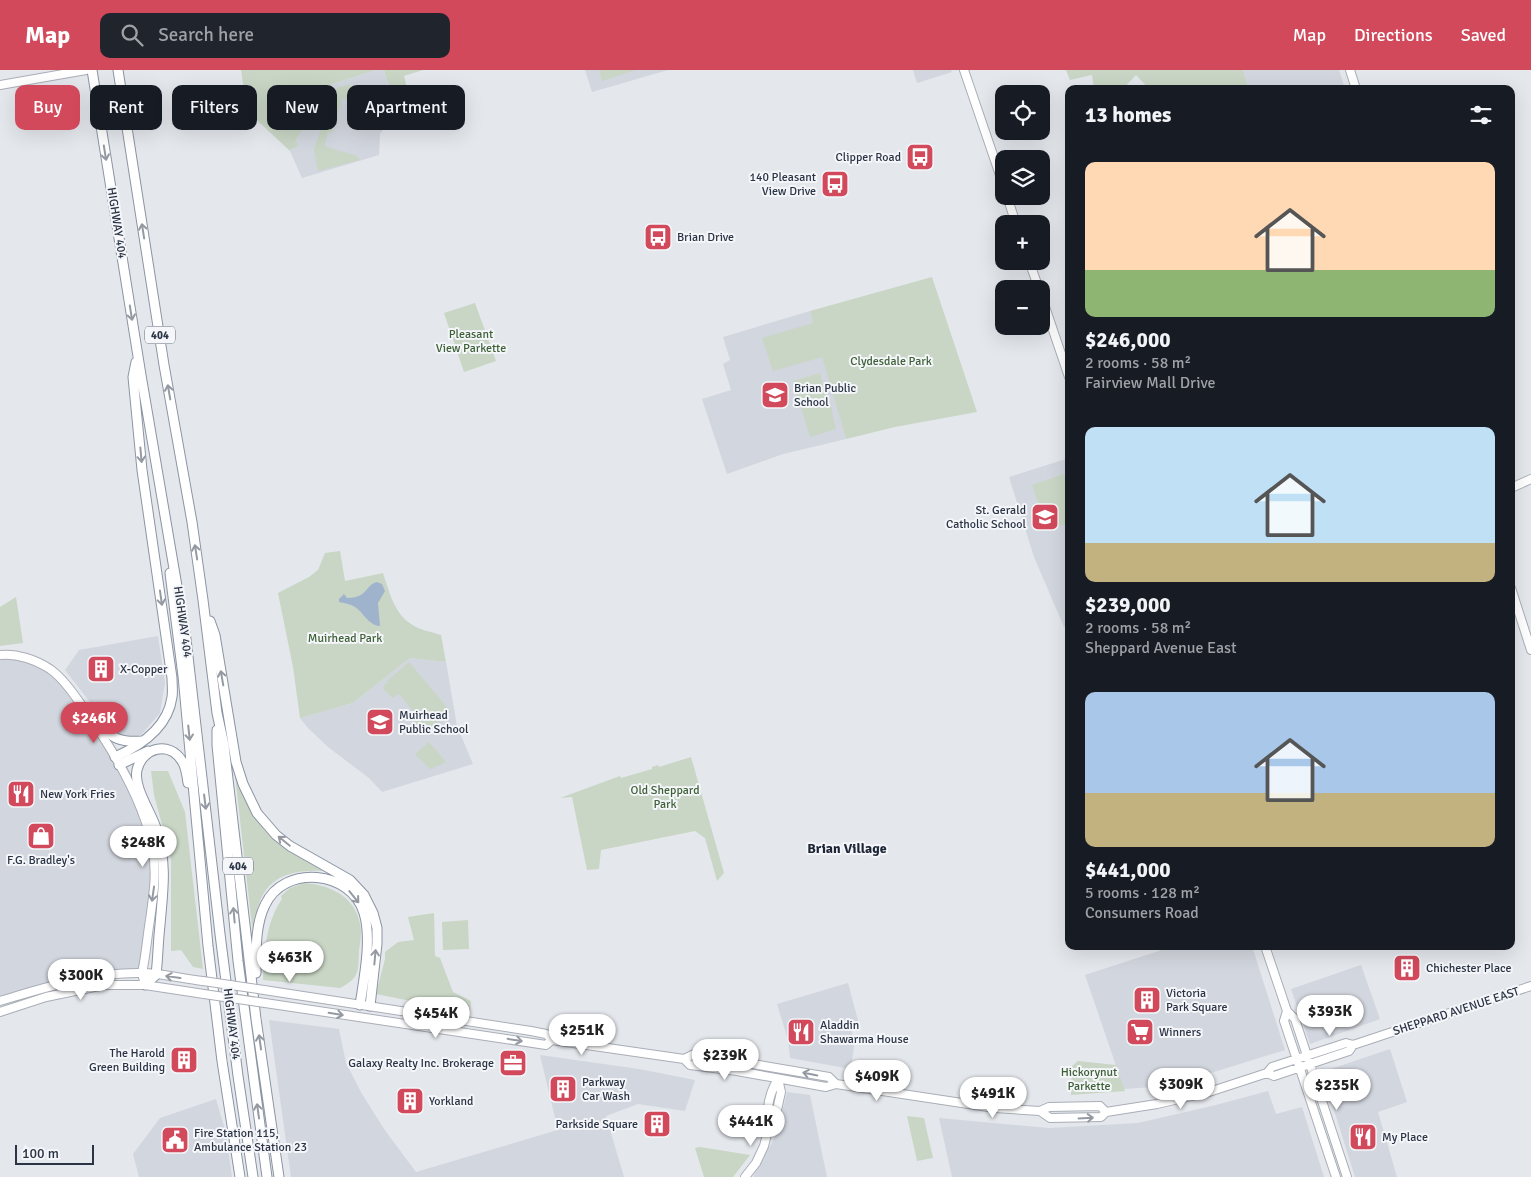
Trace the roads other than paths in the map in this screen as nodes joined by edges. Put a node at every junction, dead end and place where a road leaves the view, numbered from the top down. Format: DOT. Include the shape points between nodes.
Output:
graph roads {
  1 [pos="92,70"];
  2 [pos="118,70"];
  3 [pos="964,70"];
  4 [pos="1350,70"];
  5 [pos="82,71"];
  6 [pos="0,85"];
  7 [pos="1355,85"];
  8 [pos="995,161"];
  9 [pos="1050,322"];
  10 [pos="138,354"];
  11 [pos="1065,365"];
  12 [pos="1531,479"];
  13 [pos="1515,486"];
  14 [pos="168,528"];
  15 [pos="203,600"];
  16 [pos="1515,600"];
  17 [pos="1531,650"];
  18 [pos="0,655"];
  19 [pos="217,713"];
  20 [pos="91,719"];
  21 [pos="143,741"];
  22 [pos="151,750"];
  23 [pos="117,761"];
  24 [pos="1265,950"];
  25 [pos="142,973"];
  26 [pos="156,974"];
  27 [pos="145,985"];
  28 [pos="1531,986"];
  29 [pos="0,1001"];
  30 [pos="365,1005"];
  31 [pos="1287,1011"];
  32 [pos="2,1013"];
  33 [pos="256,1019"];
  34 [pos="552,1040"];
  35 [pos="684,1059"];
  36 [pos="222,1060"];
  37 [pos="1296,1060"];
  38 [pos="1309,1061"];
  39 [pos="1299,1068"];
  40 [pos="1267,1073"];
  41 [pos="778,1079"];
  42 [pos="836,1084"];
  43 [pos="1040,1111"];
  44 [pos="1106,1112"];
  45 [pos="253,1173"];
  46 [pos="240,1177"];
  47 [pos="267,1177"];
  48 [pos="279,1177"];
  49 [pos="745,1177"];
  50 [pos="1336,1177"];
  51 [pos="1347,1177"];
  1 -- 10 [label="highway, HIGHWAY 404 / 404, one-way"];
  15 -- 2 [label="highway, HIGHWAY 404 / 404, one-way"];
  3 -- 8 [label="main road"];
  4 -- 7 [label="main road"];
  5 -- 6 [label="main road"];
  9 -- 11 [label="main road"];
  10 -- 14 [label="highway, HIGHWAY 404 / 404"];
  10 -- 21 [label="highway, one-way" via="134,377 142,470 172,678 172,698 166,715"];
  12 -- 13 [label="main road"];
  14 -- 36 [label="highway, one-way" via="166,549 183,676"];
  14 -- 45 [label="highway, HIGHWAY 404 / 404, one-way" via="186,639 220,934"];
  15 -- 19 [label="highway, HIGHWAY 404 / 404"];
  30 -- 15 [label="highway, one-way" via="377,944 374,913 350,880 290,846 257,814 236,762 215,635"];
  16 -- 17 [label="main road"];
  18 -- 20 [label="main road" via="17,655 51,670"];
  19 -- 33 [label="highway, HIGHWAY 404 / 404" via="224,745"];
  47 -- 19 [label="highway, HIGHWAY 404 / 404, one-way" via="238,961 217,745"];
  20 -- 21 [label="highway" via="115,739"];
  20 -- 23 [label="main road"];
  21 -- 23 [label="highway"];
  22 -- 23 [label="highway"];
  22 -- 26 [label="highway" via="141,760 135,779 156,828 163,857"];
  22 -- 36 [label="highway" via="156,748 175,753 186,771 209,989"];
  23 -- 25 [label="main road, one-way" via="146,824 154,853 155,885"];
  24 -- 31 [label="main road"];
  25 -- 26 [label="main road, SHEPPARD AVENUE EAST"];
  25 -- 27 [label="main road"];
  25 -- 29 [label="main road, SHEPPARD AVENUE EAST" via="73,979"];
  26 -- 27 [label="highway"];
  30 -- 26 [label="main road, SHEPPARD AVENUE EAST, one-way, bridge"];
  27 -- 32 [label="main road, SHEPPARD AVENUE EAST" via="104,985 46,997"];
  27 -- 34 [label="main road, SHEPPARD AVENUE EAST, one-way, bridge" via="546,1045"];
  28 -- 38 [label="main road, SHEPPARD AVENUE EAST" via="1353,1045 1349,1051"];
  33 -- 30 [label="highway, one-way" via="256,951 265,904 278,887 301,877 332,880 348,890 363,910 368,939"];
  30 -- 34 [label="main road, SHEPPARD AVENUE EAST" via="531,1031 546,1034"];
  31 -- 37 [label="main road" via="1284,1021"];
  31 -- 38 [label="main road" via="1295,1019"];
  48 -- 33 [label="highway, HIGHWAY 404 / 404, one-way"];
  34 -- 35 [label="main road, SHEPPARD AVENUE EAST"];
  35 -- 41 [label="main road, SHEPPARD AVENUE EAST" via="690,1065"];
  42 -- 35 [label="main road, SHEPPARD AVENUE EAST, one-way" via="829,1078 740,1061 694,1054"];
  36 -- 46 [label="highway"];
  37 -- 38 [label="main road, SHEPPARD AVENUE EAST"];
  37 -- 39 [label="main road"];
  37 -- 40 [label="main road, SHEPPARD AVENUE EAST" via="1272,1067"];
  38 -- 39 [label="main road, SHEPPARD AVENUE EAST"];
  38 -- 51 [label="main road"];
  39 -- 40 [label="main road, SHEPPARD AVENUE EAST" via="1274,1076"];
  39 -- 50 [label="main road"];
  40 -- 44 [label="main road, SHEPPARD AVENUE EAST" via="1157,1104"];
  41 -- 42 [label="main road, SHEPPARD AVENUE EAST" via="826,1087"];
  41 -- 49 [label="main road" via="781,1092 775,1119 770,1123 756,1163"];
  42 -- 43 [label="main road, SHEPPARD AVENUE EAST" via="958,1103"];
  43 -- 44 [label="main road, SHEPPARD AVENUE EAST" via="1049,1107 1100,1106"];
  43 -- 44 [label="main road, SHEPPARD AVENUE EAST, one-way" via="1050,1118 1064,1119 1100,1117"];
}
